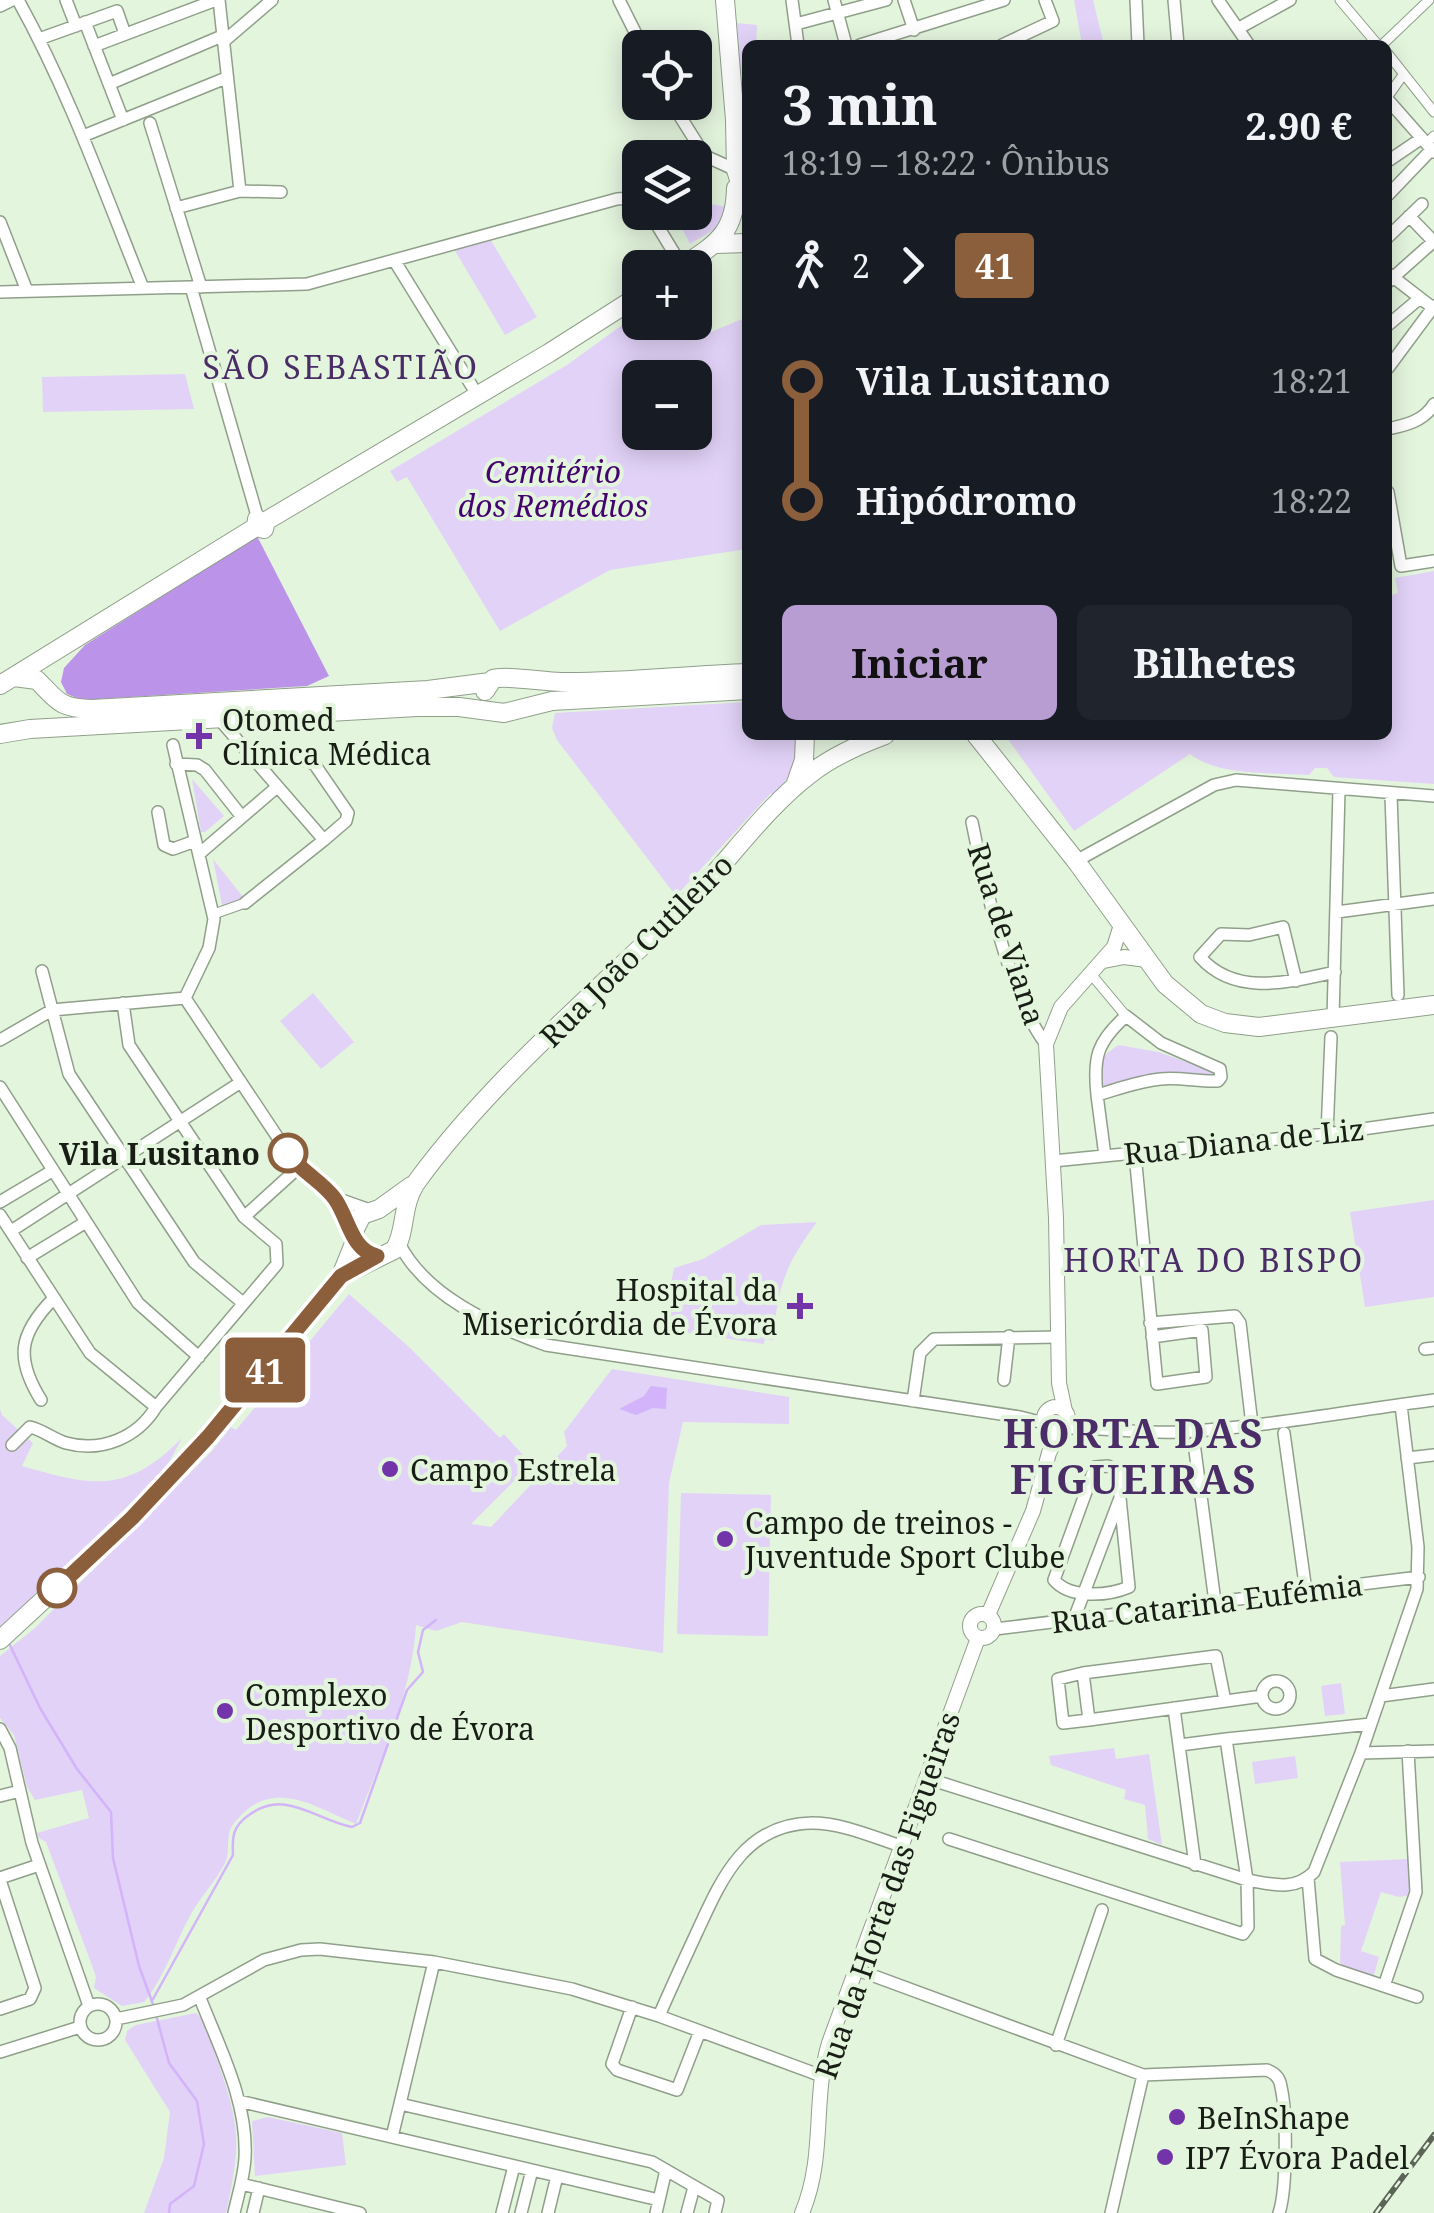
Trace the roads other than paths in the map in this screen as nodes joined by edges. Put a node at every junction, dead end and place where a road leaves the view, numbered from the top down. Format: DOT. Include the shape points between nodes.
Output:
graph roads {
  1 [pos="15,0"];
  2 [pos="66,0"];
  3 [pos="218,0"];
  4 [pos="272,0"];
  5 [pos="619,0"];
  6 [pos="725,0"];
  7 [pos="792,0"];
  8 [pos="834,0"];
  9 [pos="886,0"];
  10 [pos="904,0"];
  11 [pos="1004,0"];
  12 [pos="1045,0"];
  13 [pos="1136,0"];
  14 [pos="1174,0"];
  15 [pos="1290,0"];
  16 [pos="1340,0"];
  17 [pos="1220,1"];
  18 [pos="1432,1"];
  19 [pos="0,6"];
  20 [pos="117,6"];
  21 [pos="837,14"];
  22 [pos="81,24"];
  23 [pos="796,24"];
  24 [pos="1239,28"];
  25 [pos="634,30"];
  26 [pos="913,30"];
  27 [pos="125,34"];
  28 [pos="40,38"];
  29 [pos="223,39"];
  30 [pos="798,40"];
  31 [pos="845,40"];
  32 [pos="878,40"];
  33 [pos="913,40"];
  34 [pos="1013,40"];
  35 [pos="1138,40"];
  36 [pos="1178,40"];
  37 [pos="1245,40"];
  38 [pos="1376,40"];
  39 [pos="1386,40"];
  40 [pos="94,46"];
  41 [pos="1392,59"];
  42 [pos="1403,75"];
  43 [pos="226,78"];
  44 [pos="109,84"];
  45 [pos="1392,92"];
  46 [pos="1392,103"];
  47 [pos="1434,112"];
  48 [pos="1400,114"];
  49 [pos="1392,117"];
  50 [pos="123,120"];
  51 [pos="680,120"];
  52 [pos="735,120"];
  53 [pos="150,123"];
  54 [pos="82,136"];
  55 [pos="1431,143"];
  56 [pos="734,146"];
  57 [pos="1392,158"];
  58 [pos="714,161"];
  59 [pos="742,168"];
  60 [pos="1392,190"];
  61 [pos="240,191"];
  62 [pos="281,192"];
  63 [pos="622,199"];
  64 [pos="1422,204"];
  65 [pos="176,208"];
  66 [pos="1409,216"];
  67 [pos="0,222"];
  68 [pos="742,226"];
  69 [pos="1392,233"];
  70 [pos="721,238"];
  71 [pos="1434,241"];
  72 [pos="742,242"];
  73 [pos="704,250"];
  74 [pos="394,260"];
  75 [pos="1392,276"];
  76 [pos="1392,279"];
  77 [pos="196,287"];
  78 [pos="143,288"];
  79 [pos="0,292"];
  80 [pos="27,292"];
  81 [pos="1420,298"];
  82 [pos="622,306"];
  83 [pos="1432,313"];
  84 [pos="1392,322"];
  85 [pos="1392,363"];
  86 [pos="478,396"];
  87 [pos="1434,404"];
  88 [pos="1392,429"];
  89 [pos="1392,515"];
  90 [pos="260,522"];
  91 [pos="1434,561"];
  92 [pos="62,646"];
  93 [pos="742,672"];
  94 [pos="516,681"];
  95 [pos="490,682"];
  96 [pos="5,683"];
  97 [pos="742,690"];
  98 [pos="46,692"];
  99 [pos="516,708"];
  100 [pos="493,709"];
  101 [pos="0,718"];
  102 [pos="246,718"];
  103 [pos="219,719"];
  104 [pos="25,729"];
  105 [pos="0,734"];
  106 [pos="235,734"];
  107 [pos="805,740"];
  108 [pos="871,740"];
  109 [pos="980,740"];
  110 [pos="173,745"];
  111 [pos="258,763"];
  112 [pos="176,764"];
  113 [pos="277,787"];
  114 [pos="794,788"];
  115 [pos="1339,790"];
  116 [pos="1391,794"];
  117 [pos="1434,796"];
  118 [pos="158,812"];
  119 [pos="242,817"];
  120 [pos="972,822"];
  121 [pos="324,840"];
  122 [pos="197,847"];
  123 [pos="1076,861"];
  124 [pos="1434,899"];
  125 [pos="245,903"];
  126 [pos="1394,904"];
  127 [pos="1336,912"];
  128 [pos="214,914"];
  129 [pos="1126,932"];
  130 [pos="1146,960"];
  131 [pos="1103,961"];
  132 [pos="42,971"];
  133 [pos="1335,972"];
  134 [pos="1090,973"];
  135 [pos="1296,981"];
  136 [pos="1398,995"];
  137 [pos="185,998"];
  138 [pos="122,1003"];
  139 [pos="1434,1005"];
  140 [pos="52,1010"];
  141 [pos="1126,1016"];
  142 [pos="1332,1028"];
  143 [pos="0,1040"];
  144 [pos="1046,1044"];
  145 [pos="241,1082"];
  146 [pos="0,1087"];
  147 [pos="1097,1095"];
  148 [pos="1434,1119"];
  149 [pos="180,1122"];
  150 [pos="1327,1134"];
  151 [pos="1135,1154"];
  152 [pos="1104,1156"];
  153 [pos="124,1159"];
  154 [pos="1053,1161"];
  155 [pos="298,1168"];
  156 [pos="52,1171"];
  157 [pos="416,1183"];
  158 [pos="68,1196"];
  159 [pos="334,1197"];
  160 [pos="0,1202"];
  161 [pos="374,1210"];
  162 [pos="0,1215"];
  163 [pos="244,1216"];
  164 [pos="86,1222"];
  165 [pos="11,1232"];
  166 [pos="354,1237"];
  167 [pos="390,1245"];
  168 [pos="28,1258"];
  169 [pos="341,1276"];
  170 [pos="53,1299"];
  171 [pos="243,1303"];
  172 [pos="1151,1330"];
  173 [pos="1009,1336"];
  174 [pos="1059,1337"];
  175 [pos="200,1356"];
  176 [pos="1004,1380"];
  177 [pos="41,1400"];
  178 [pos="1434,1400"];
  179 [pos="913,1401"];
  180 [pos="1401,1405"];
  181 [pos="156,1406"];
  182 [pos="1056,1420"];
  183 [pos="1252,1425"];
  184 [pos="1284,1433"];
  185 [pos="1194,1444"];
  186 [pos="12,1445"];
  187 [pos="1434,1455"];
  188 [pos="1407,1458"];
  189 [pos="1120,1498"];
  190 [pos="1419,1578"];
  191 [pos="1306,1591"];
  192 [pos="1083,1594"];
  193 [pos="1215,1602"];
  194 [pos="1074,1619"];
  195 [pos="991,1622"];
  196 [pos="5,1636"];
  197 [pos="1083,1673"];
  198 [pos="1434,1689"];
  199 [pos="1262,1696"];
  200 [pos="1382,1696"];
  201 [pos="1225,1701"];
  202 [pos="1174,1708"];
  203 [pos="1089,1720"];
  204 [pos="1371,1724"];
  205 [pos="0,1729"];
  206 [pos="1226,1738"];
  207 [pos="1180,1745"];
  208 [pos="1434,1750"];
  209 [pos="1408,1752"];
  210 [pos="1361,1753"];
  211 [pos="926,1778"];
  212 [pos="20,1791"];
  213 [pos="0,1796"];
  214 [pos="949,1838"];
  215 [pos="901,1846"];
  216 [pos="39,1865"];
  217 [pos="1195,1865"];
  218 [pos="1308,1878"];
  219 [pos="0,1879"];
  220 [pos="1246,1880"];
  221 [pos="1102,1910"];
  222 [pos="434,1962"];
  223 [pos="855,1969"];
  224 [pos="1384,1986"];
  225 [pos="1417,1997"];
  226 [pos="200,1998"];
  227 [pos="89,2006"];
  228 [pos="0,2008"];
  229 [pos="632,2008"];
  230 [pos="658,2016"];
  231 [pos="116,2019"];
  232 [pos="80,2027"];
  233 [pos="700,2032"];
  234 [pos="1056,2044"];
  235 [pos="0,2052"];
  236 [pos="1143,2074"];
  237 [pos="819,2076"];
  238 [pos="238,2101"];
  239 [pos="400,2104"];
  240 [pos="392,2137"];
  241 [pos="514,2166"];
  242 [pos="532,2170"];
  243 [pos="666,2170"];
  244 [pos="557,2176"];
  245 [pos="240,2184"];
  246 [pos="694,2187"];
  247 [pos="259,2188"];
  248 [pos="657,2206"];
  249 [pos="343,2211"];
  250 [pos="234,2213"];
  251 [pos="253,2213"];
  252 [pos="360,2213"];
  253 [pos="502,2213"];
  254 [pos="521,2213"];
  255 [pos="548,2213"];
  256 [pos="688,2213"];
  257 [pos="715,2213"];
  258 [pos="802,2213"];
  259 [pos="1111,2213"];
  260 [pos="1279,2213"];
  1 -- 19 [label="street"];
  1 -- 28 [label="street"];
  2 -- 22 [label="street"];
  3 -- 27 [label="street"];
  3 -- 29 [label="street"];
  4 -- 29 [label="street"];
  5 -- 25 [label="street"];
  6 -- 52 [label="main road"];
  7 -- 23 [label="street"];
  8 -- 21 [label="street"];
  9 -- 21 [label="street"];
  10 -- 26 [label="street"];
  11 -- 26 [label="street"];
  12 -- 34 [label="street" via="1052,21"];
  13 -- 35 [label="street"];
  14 -- 36 [label="street"];
  15 -- 24 [label="street"];
  16 -- 38 [label="street"];
  17 -- 24 [label="street"];
  18 -- 39 [label="street"];
  20 -- 22 [label="street"];
  20 -- 27 [label="street"];
  21 -- 23 [label="street"];
  21 -- 31 [label="street"];
  22 -- 28 [label="street"];
  22 -- 40 [label="street"];
  23 -- 30 [label="street"];
  24 -- 37 [label="street"];
  26 -- 32 [label="street"];
  26 -- 33 [label="street"];
  27 -- 40 [label="street"];
  28 -- 54 [label="street"];
  29 -- 43 [label="street"];
  29 -- 44 [label="street"];
  40 -- 44 [label="street"];
  41 -- 42 [label="street"];
  42 -- 45 [label="street"];
  42 -- 47 [label="street"];
  43 -- 50 [label="street"];
  43 -- 61 [label="street"];
  44 -- 50 [label="street"];
  46 -- 48 [label="street"];
  48 -- 49 [label="street"];
  48 -- 55 [label="street"];
  50 -- 54 [label="street"];
  51 -- 58 [label="street"];
  52 -- 56 [label="main road"];
  52 -- 59 [label="main road"];
  53 -- 65 [label="street"];
  54 -- 78 [label="street"];
  55 -- 57 [label="street"];
  55 -- 60 [label="street"];
  56 -- 58 [label="street"];
  56 -- 59 [label="main road"];
  58 -- 59 [label="street"];
  59 -- 70 [label="main road"];
  61 -- 62 [label="street"];
  61 -- 65 [label="street"];
  63 -- 74 [label="street"];
  64 -- 66 [label="street"];
  65 -- 77 [label="street"];
  66 -- 69 [label="street"];
  66 -- 71 [label="street"];
  67 -- 80 [label="street"];
  68 -- 70 [label="main road"];
  70 -- 72 [label="main road"];
  70 -- 73 [label="main road"];
  71 -- 75 [label="street"];
  74 -- 77 [label="street" via="307,284"];
  74 -- 86 [label="street"];
  76 -- 81 [label="street"];
  77 -- 78 [label="street"];
  77 -- 90 [label="street"];
  78 -- 80 [label="street"];
  79 -- 80 [label="street"];
  81 -- 83 [label="street"];
  81 -- 84 [label="street"];
  82 -- 86 [label="main road"];
  83 -- 85 [label="street"];
  86 -- 90 [label="main road"];
  87 -- 88 [label="street" via="1416,421"];
  89 -- 91 [label="street" via="1401,566"];
  90 -- 92 [label="main road"];
  92 -- 96 [label="main road"];
  92 -- 98 [label="main road"];
  93 -- 94 [label="main road"];
  94 -- 95 [label="main road" via="505,676"];
  94 -- 99 [label="main road" via="522,698"];
  95 -- 98 [label="main road" via="92,709"];
  95 -- 100 [label="main road" via="485,694"];
  96 -- 98 [label="main road" via="30,677"];
  97 -- 99 [label="main road"];
  98 -- 104 [label="main road" via="44,719"];
  99 -- 100 [label="main road"];
  100 -- 102 [label="main road"];
  101 -- 104 [label="main road"];
  102 -- 103 [label="main road"];
  102 -- 106 [label="street" via="236,723"];
  103 -- 104 [label="main road"];
  103 -- 106 [label="street"];
  104 -- 105 [label="main road"];
  106 -- 111 [label="street"];
  107 -- 114 [label="main road"];
  108 -- 114 [label="main road, Rua João Cutileiro"];
  109 -- 123 [label="main road"];
  110 -- 112 [label="street"];
  111 -- 113 [label="street"];
  111 -- 121 [label="street" via="315,765 348,813"];
  112 -- 119 [label="street" via="204,770"];
  112 -- 122 [label="street"];
  113 -- 119 [label="street"];
  113 -- 121 [label="street"];
  114 -- 157 [label="main road, Rua João Cutileiro" via="522,1064"];
  115 -- 116 [label="street"];
  115 -- 123 [label="street" via="1236,780 1214,784"];
  115 -- 127 [label="street"];
  116 -- 117 [label="street"];
  116 -- 126 [label="street"];
  118 -- 122 [label="street" via="164,845"];
  119 -- 122 [label="street"];
  120 -- 144 [label="street, Rua de Viana" via="1022,998"];
  121 -- 125 [label="street"];
  122 -- 128 [label="street"];
  123 -- 129 [label="main road"];
  124 -- 126 [label="street"];
  125 -- 128 [label="street"];
  126 -- 127 [label="street"];
  126 -- 136 [label="street"];
  127 -- 133 [label="street"];
  128 -- 137 [label="street" via="209,948"];
  129 -- 130 [label="main road"];
  129 -- 131 [label="street, Rua da Horta das Figueiras"];
  130 -- 131 [label="street"];
  130 -- 142 [label="main road" via="1189,1007 1226,1024"];
  131 -- 134 [label="street, Rua da Horta das Figueiras"];
  132 -- 140 [label="street"];
  133 -- 135 [label="street"];
  133 -- 142 [label="street"];
  134 -- 141 [label="street"];
  134 -- 144 [label="street, Rua da Horta das Figueiras" via="1062,1007"];
  135 -- 135 [label="street" via="1241,983 1200,956 1221,934 1283,926"];
  137 -- 138 [label="street"];
  137 -- 145 [label="street"];
  138 -- 140 [label="street"];
  138 -- 149 [label="street" via="129,1046"];
  139 -- 142 [label="main road"];
  140 -- 143 [label="street"];
  140 -- 153 [label="street" via="69,1074"];
  141 -- 147 [label="street" via="1102,1040"];
  141 -- 147 [label="street" via="1162,1043 1220,1069 1221,1077 1144,1081"];
  142 -- 150 [label="street"];
  144 -- 154 [label="street, Rua da Horta das Figueiras"];
  145 -- 149 [label="street"];
  145 -- 155 [label="street"];
  146 -- 156 [label="street"];
  147 -- 152 [label="street"];
  148 -- 150 [label="street, Rua Diana de Liz"];
  149 -- 153 [label="street"];
  149 -- 163 [label="street"];
  150 -- 151 [label="street, Rua Diana de Liz"];
  151 -- 152 [label="street, Rua Diana de Liz"];
  151 -- 172 [label="street"];
  152 -- 154 [label="street, Rua Diana de Liz"];
  153 -- 158 [label="street"];
  153 -- 171 [label="street" via="194,1262"];
  154 -- 174 [label="street, Rua da Horta das Figueiras"];
  155 -- 159 [label="street"];
  155 -- 163 [label="street"];
  156 -- 158 [label="street"];
  156 -- 160 [label="street"];
  157 -- 161 [label="main road, Rua João Cutileiro"];
  157 -- 167 [label="main road, Rua João Cutileiro"];
  158 -- 164 [label="street"];
  158 -- 165 [label="street"];
  159 -- 161 [label="street"];
  159 -- 166 [label="street"];
  161 -- 166 [label="main road, Rua João Cutileiro" via="362,1216"];
  161 -- 167 [label="main road" via="388,1212"];
  162 -- 165 [label="street"];
  163 -- 171 [label="street" via="276,1244 278,1254"];
  164 -- 168 [label="street"];
  164 -- 175 [label="street" via="142,1308"];
  165 -- 168 [label="street"];
  166 -- 167 [label="main road" via="360,1249"];
  166 -- 169 [label="main road, Rua João Cutileiro"];
  167 -- 169 [label="main road, Rua João Cutileiro"];
  167 -- 179 [label="street" via="446,1295 504,1330 559,1348"];
  168 -- 170 [label="street"];
  169 -- 196 [label="main road, Rua João Cutileiro" via="208,1437"];
  170 -- 177 [label="street" via="32,1322 24,1346 24,1365"];
  170 -- 181 [label="street" via="90,1353"];
  171 -- 175 [label="street"];
  172 -- 172 [label="street" via="1157,1384 1206,1377 1202,1330"];
  172 -- 183 [label="street" via="1235,1316"];
  173 -- 174 [label="street"];
  173 -- 176 [label="street"];
  173 -- 179 [label="street" via="928,1342 920,1353"];
  174 -- 182 [label="street, Rua da Horta das Figueiras"];
  175 -- 181 [label="street"];
  178 -- 180 [label="street"];
  179 -- 182 [label="street"];
  180 -- 183 [label="street"];
  180 -- 188 [label="street"];
  181 -- 186 [label="street" via="146,1423 114,1442 66,1443 30,1427"];
  182 -- 183 [label="street" via="1151,1433"];
  182 -- 195 [label="street, Rua da Horta das Figueiras" via="1033,1511"];
  184 -- 191 [label="street"];
  185 -- 193 [label="street"];
  187 -- 188 [label="street"];
  188 -- 190 [label="street"];
  189 -- 192 [label="street"];
  189 -- 192 [label="street" via="1129,1587"];
  189 -- 192 [label="street" via="1120,1471 1095,1467 1054,1580"];
  190 -- 191 [label="street, Rua Catarina Eufémia"];
  190 -- 200 [label="street"];
  191 -- 193 [label="street, Rua Catarina Eufémia"];
  192 -- 194 [label="street"];
  193 -- 194 [label="street, Rua Catarina Eufémia"];
  194 -- 195 [label="street, Rua Catarina Eufémia"];
  195 -- 211 [label="street, Rua da Horta das Figueiras" via="978,1615 971,1621 978,1638"];
  197 -- 201 [label="street" via="1216,1656"];
  197 -- 203 [label="street"];
  197 -- 203 [label="street" via="1058,1682 1063,1723"];
  198 -- 200 [label="street"];
  199 -- 201 [label="street"];
  200 -- 204 [label="street"];
  201 -- 202 [label="street"];
  202 -- 203 [label="street"];
  202 -- 207 [label="street"];
  204 -- 206 [label="street"];
  204 -- 210 [label="street"];
  205 -- 212 [label="street"];
  206 -- 207 [label="street"];
  206 -- 220 [label="street"];
  207 -- 217 [label="street"];
  208 -- 209 [label="street"];
  209 -- 210 [label="street"];
  209 -- 224 [label="street" via="1416,1892"];
  210 -- 218 [label="street"];
  211 -- 215 [label="street, Rua da Horta das Figueiras"];
  211 -- 217 [label="street"];
  212 -- 213 [label="street"];
  212 -- 216 [label="street"];
  214 -- 220 [label="street" via="1236,1934 1248,1927"];
  215 -- 223 [label="street, Rua da Horta das Figueiras"];
  215 -- 230 [label="street" via="810,1823 776,1830 750,1846 724,1873"];
  216 -- 219 [label="street"];
  216 -- 227 [label="street"];
  217 -- 220 [label="street"];
  218 -- 220 [label="street" via="1280,1886"];
  218 -- 224 [label="street" via="1315,1959"];
  219 -- 228 [label="street" via="34,1988 30,1999"];
  221 -- 234 [label="street"];
  222 -- 226 [label="street" via="301,1950 264,1960"];
  222 -- 229 [label="street" via="530,1978"];
  222 -- 239 [label="street"];
  223 -- 234 [label="street"];
  223 -- 237 [label="street, Rua da Horta das Figueiras"];
  224 -- 225 [label="street"];
  226 -- 231 [label="street"];
  226 -- 238 [label="street"];
  227 -- 231 [label="street" via="109,2008"];
  227 -- 232 [label="street"];
  229 -- 230 [label="street"];
  229 -- 233 [label="street" via="612,2064 617,2070 680,2088"];
  230 -- 233 [label="street"];
  231 -- 232 [label="street" via="113,2033 99,2041"];
  232 -- 235 [label="street"];
  233 -- 237 [label="street"];
  234 -- 236 [label="street"];
  236 -- 259 [label="street"];
  236 -- 260 [label="street" via="1274,2073 1282,2086"];
  237 -- 258 [label="street, Rua da Horta das Figueiras" via="815,2169"];
  238 -- 240 [label="street"];
  238 -- 245 [label="street" via="245,2146"];
  239 -- 240 [label="street"];
  239 -- 243 [label="street"];
  240 -- 241 [label="street"];
  241 -- 242 [label="street"];
  241 -- 253 [label="street"];
  242 -- 244 [label="street"];
  242 -- 254 [label="street"];
  243 -- 246 [label="street"];
  243 -- 248 [label="street"];
  244 -- 248 [label="street"];
  244 -- 255 [label="street"];
  245 -- 247 [label="street"];
  245 -- 250 [label="street"];
  246 -- 256 [label="street"];
  246 -- 257 [label="street" via="718,2200"];
  247 -- 249 [label="street"];
  247 -- 251 [label="street"];
  249 -- 252 [label="street"];
}
